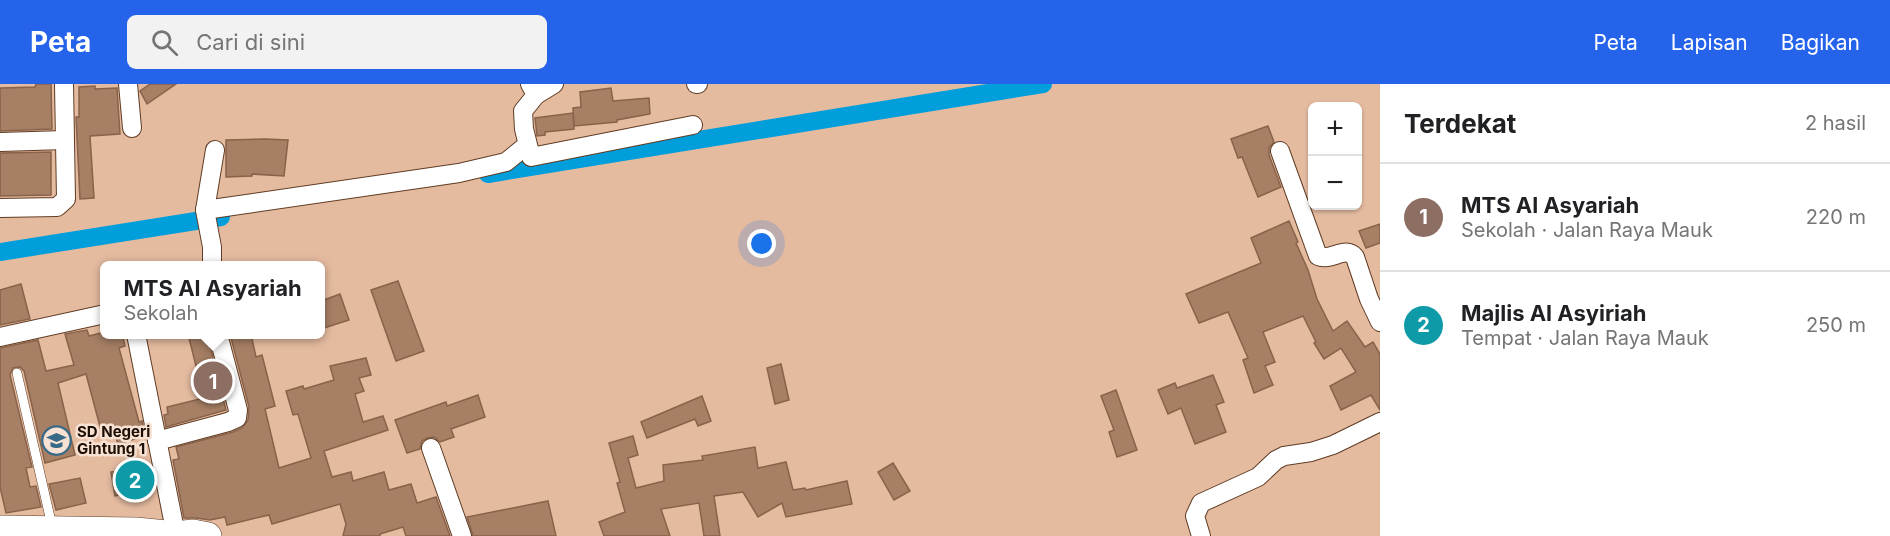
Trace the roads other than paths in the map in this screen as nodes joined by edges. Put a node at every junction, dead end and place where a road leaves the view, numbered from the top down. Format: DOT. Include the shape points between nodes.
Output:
graph roads {
  1 [pos="64,84"];
  2 [pos="554,84"];
  3 [pos="130,85"];
  4 [pos="533,89"];
  5 [pos="693,125"];
  6 [pos="132,128"];
  7 [pos="65,140"];
  8 [pos="0,142"];
  9 [pos="527,145"];
  10 [pos="215,150"];
  11 [pos="1280,151"];
  12 [pos="0,208"];
  13 [pos="206,214"];
  14 [pos="212,261"];
  15 [pos="100,315"];
  16 [pos="1380,322"];
  17 [pos="0,337"];
  18 [pos="137,339"];
  19 [pos="219,339"];
  20 [pos="17,373"];
  21 [pos="1380,422"];
  22 [pos="157,441"];
  23 [pos="431,448"];
  24 [pos="0,529"];
  25 [pos="53,531"];
  26 [pos="193,535"];
  27 [pos="462,536"];
  28 [pos="1202,536"];
  1 -- 7 [label="street"];
  2 -- 4 [label="street"];
  3 -- 6 [label="street"];
  4 -- 9 [label="street" via="524,111"];
  5 -- 9 [label="street" via="531,156"];
  7 -- 8 [label="street"];
  7 -- 12 [label="street" via="66,199 61,206"];
  9 -- 13 [label="street" via="506,162 459,173"];
  10 -- 13 [label="street"];
  11 -- 16 [label="street" via="1318,256 1352,253"];
  13 -- 14 [label="street"];
  15 -- 17 [label="street"];
  18 -- 22 [label="street"];
  19 -- 22 [label="street" via="237,418"];
  20 -- 25 [label="lane"];
  21 -- 28 [label="street" via="1333,445 1276,459 1258,477 1201,503 1195,516"];
  22 -- 26 [label="street"];
  23 -- 27 [label="street"];
  24 -- 25 [label="main road"];
  25 -- 26 [label="main road"];
}
